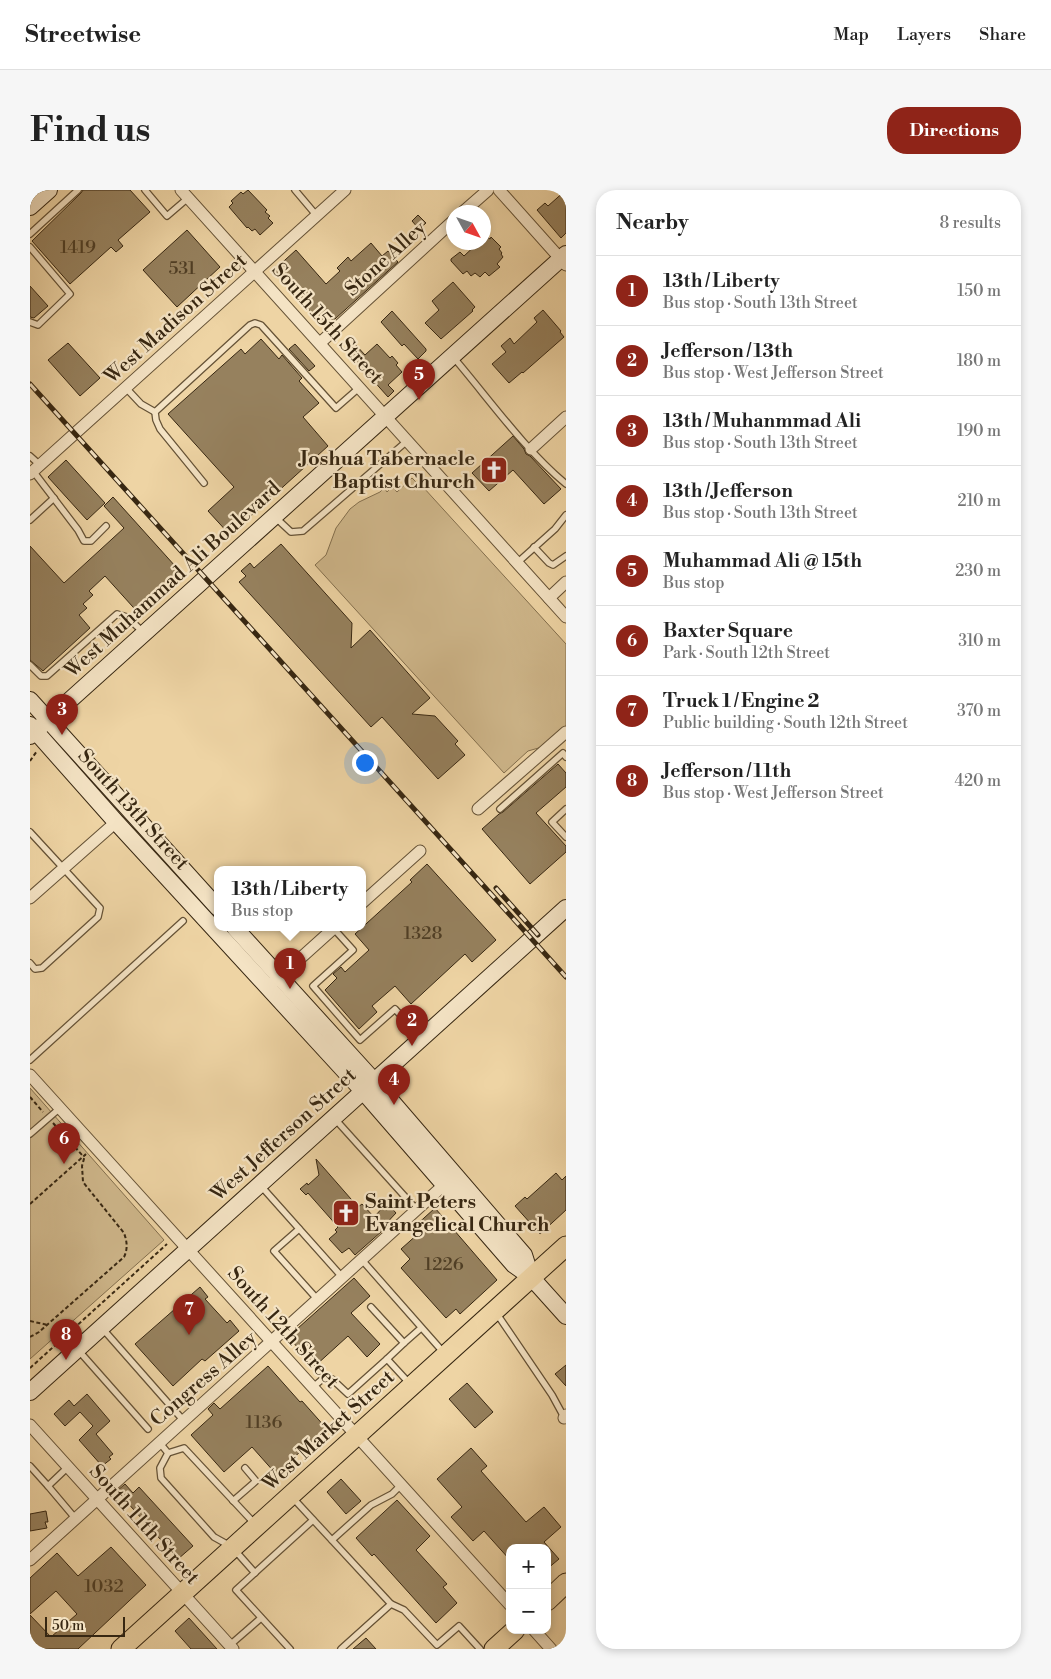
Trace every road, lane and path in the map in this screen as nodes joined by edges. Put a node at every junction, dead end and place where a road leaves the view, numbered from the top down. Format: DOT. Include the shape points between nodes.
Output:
graph roads {
  1 [pos="49,190"];
  2 [pos="78,190"];
  3 [pos="145,190"];
  4 [pos="295,190"];
  5 [pos="346,190"];
  6 [pos="488,190"];
  7 [pos="499,190"];
  8 [pos="184,194"];
  9 [pos="32,203"];
  10 [pos="471,205"];
  11 [pos="317,216"];
  12 [pos="446,228"];
  13 [pos="30,234"];
  14 [pos="30,247"];
  15 [pos="564,259"];
  16 [pos="255,271"];
  17 [pos="30,322"];
  18 [pos="320,343"];
  19 [pos="453,356"];
  20 [pos="360,387"];
  21 [pos="126,388"];
  22 [pos="155,412"];
  23 [pos="386,416"];
  24 [pos="566,417"];
  25 [pos="407,440"];
  26 [pos="530,449"];
  27 [pos="30,456"];
  28 [pos="34,470"];
  29 [pos="204,483"];
  30 [pos="566,484"];
  31 [pos="54,498"];
  32 [pos="274,516"];
  33 [pos="566,516"];
  34 [pos="30,520"];
  35 [pos="106,526"];
  36 [pos="534,547"];
  37 [pos="566,556"];
  38 [pos="517,563"];
  39 [pos="566,582"];
  40 [pos="549,598"];
  41 [pos="566,617"];
  42 [pos="144,634"];
  43 [pos="30,665"];
  44 [pos="30,700"];
  45 [pos="48,720"];
  46 [pos="566,732"];
  47 [pos="33,735"];
  48 [pos="566,757"];
  49 [pos="30,761"];
  50 [pos="478,809"];
  51 [pos="500,809"];
  52 [pos="566,810"];
  53 [pos="116,822"];
  54 [pos="30,832"];
  55 [pos="566,837"];
  56 [pos="420,851"];
  57 [pos="63,868"];
  58 [pos="30,898"];
  59 [pos="366,899"];
  60 [pos="214,904"];
  61 [pos="566,908"];
  62 [pos="183,920"];
  63 [pos="214,921"];
  64 [pos="224,931"];
  65 [pos="237,931"];
  66 [pos="331,931"];
  67 [pos="336,931"];
  68 [pos="30,963"];
  69 [pos="274,982"];
  70 [pos="421,1038"];
  71 [pos="30,1060"];
  72 [pos="30,1076"];
  73 [pos="369,1086"];
  74 [pos="30,1097"];
  75 [pos="60,1108"];
  76 [pos="48,1118"];
  77 [pos="333,1118"];
  78 [pos="30,1134"];
  79 [pos="89,1152"];
  80 [pos="84,1156"];
  81 [pos="259,1184"];
  82 [pos="445,1184"];
  83 [pos="30,1204"];
  84 [pos="417,1210"];
  85 [pos="299,1229"];
  86 [pos="169,1242"];
  87 [pos="566,1246"];
  88 [pos="188,1250"];
  89 [pos="362,1260"];
  90 [pos="531,1277"];
  91 [pos="343,1278"];
  92 [pos="318,1300"];
  93 [pos="371,1307"];
  94 [pos="494,1310"];
  95 [pos="566,1316"];
  96 [pos="30,1321"];
  97 [pos="48,1325"];
  98 [pos="102,1327"];
  99 [pos="422,1328"];
  100 [pos="30,1336"];
  101 [pos="272,1342"];
  102 [pos="404,1343"];
  103 [pos="78,1349"];
  104 [pos="445,1355"];
  105 [pos="387,1359"];
  106 [pos="30,1368"];
  107 [pos="411,1386"];
  108 [pos="313,1388"];
  109 [pos="30,1392"];
  110 [pos="565,1418"];
  111 [pos="183,1420"];
  112 [pos="30,1425"];
  113 [pos="148,1428"];
  114 [pos="356,1435"];
  115 [pos="159,1442"];
  116 [pos="168,1453"];
  117 [pos="30,1466"];
  118 [pos="68,1467"];
  119 [pos="245,1468"];
  120 [pos="402,1485"];
  121 [pos="48,1486"];
  122 [pos="290,1495"];
  123 [pos="96,1498"];
  124 [pos="233,1501"];
  125 [pos="75,1518"];
  126 [pos="313,1520"];
  127 [pos="256,1526"];
  128 [pos="332,1540"];
  129 [pos="232,1547"];
  130 [pos="30,1560"];
  131 [pos="255,1573"];
  132 [pos="566,1583"];
  133 [pos="182,1593"];
  134 [pos="551,1597"];
  135 [pos="506,1601"];
  136 [pos="391,1604"];
  137 [pos="262,1618"];
  138 [pos="511,1634"];
  139 [pos="538,1634"];
  140 [pos="232,1647"];
  141 [pos="121,1649"];
  142 [pos="290,1649"];
  143 [pos="341,1649"];
  144 [pos="480,1649"];
  145 [pos="494,1649"];
  146 [pos="551,1649"];
  1 -- 9 [label="street"];
  2 -- 13 [label="lane"];
  3 -- 8 [label="lane" via="167,216"];
  4 -- 11 [label="lane"];
  5 -- 11 [label="street, West Madison Street"];
  6 -- 10 [label="street"];
  7 -- 15 [label="street"];
  8 -- 16 [label="street, South 15th Street"];
  11 -- 16 [label="street, West Madison Street"];
  12 -- 18 [label="street, Stone Alley"];
  14 -- 17 [label="lane" via="70,294 38,325"];
  15 -- 19 [label="street, West Muhammad Ali Boulevard"];
  16 -- 18 [label="street, South 15th Street"];
  16 -- 21 [label="street, West Madison Street"];
  18 -- 20 [label="street, South 15th Street"];
  19 -- 23 [label="street, West Muhammad Ali Boulevard"];
  19 -- 26 [label="lane"];
  20 -- 22 [label="lane" via="336,408 255,322"];
  20 -- 23 [label="street, South 15th Street"];
  21 -- 22 [label="lane" via="140,404"];
  21 -- 28 [label="street, West Madison Street"];
  22 -- 29 [label="lane" via="160,429"];
  23 -- 25 [label="street, South 15th Street"];
  23 -- 32 [label="street, West Muhammad Ali Boulevard"];
  24 -- 26 [label="street"];
  25 -- 32 [label="lane" via="303,531 291,532"];
  25 -- 38 [label="street, South 15th Street"];
  26 -- 30 [label="lane"];
  27 -- 28 [label="lane"];
  28 -- 31 [label="lane"];
  31 -- 34 [label="lane"];
  31 -- 35 [label="lane" via="84,541 91,541"];
  32 -- 42 [label="street, West Muhammad Ali Boulevard"];
  33 -- 36 [label="lane"];
  36 -- 37 [label="lane" via="553,565"];
  36 -- 38 [label="lane"];
  38 -- 40 [label="street, South 15th Street"];
  39 -- 40 [label="street"];
  40 -- 41 [label="street, South 15th Street"];
  42 -- 43 [label="lane" via="127,617 118,614 47,676 41,676"];
  42 -- 45 [label="street, West Muhammad Ali Boulevard"];
  44 -- 45 [label="street, South 13th Street"];
  45 -- 47 [label="street, West Muhammad Ali Boulevard"];
  45 -- 60 [label="street, South 13th Street"];
  46 -- 50 [label="street"];
  47 -- 49 [label="path"];
  47 -- 53 [label="street, South 13th Street"];
  48 -- 51 [label="lane" via="563,753"];
  52 -- 55 [label="lane" via="552,822"];
  53 -- 57 [label="street"];
  53 -- 63 [label="street, South 13th Street"];
  54 -- 57 [label="lane"];
  56 -- 59 [label="street"];
  57 -- 58 [label="street"];
  57 -- 68 [label="lane" via="100,908 98,917 42,968 35,969"];
  61 -- 70 [label="street, West Jefferson Street"];
  62 -- 71 [label="lane"];
  64 -- 69 [label="street, South 13th Street"];
  65 -- 69 [label="street, South 13th Street"];
  66 -- 69 [label="street"];
  67 -- 70 [label="lane" via="352,950 312,986 360,1040 395,1009"];
  69 -- 73 [label="street, South 13th Street"];
  70 -- 73 [label="street, West Jefferson Street"];
  72 -- 75 [label="street, South 12th Street"];
  73 -- 77 [label="street, West Jefferson Street"];
  73 -- 82 [label="street, South 13th Street"];
  73 -- 90 [label="street, South 13th Street" via="524,1255"];
  74 -- 76 [label="path"];
  75 -- 76 [label="lane"];
  75 -- 88 [label="street, South 12th Street"];
  76 -- 78 [label="lane"];
  76 -- 80 [label="path"];
  77 -- 81 [label="street, West Jefferson Street"];
  77 -- 84 [label="lane"];
  79 -- 80 [label="path"];
  80 -- 83 [label="path"];
  80 -- 97 [label="path" via="83,1182 124,1233 127,1251"];
  81 -- 85 [label="lane"];
  81 -- 88 [label="street, West Jefferson Street"];
  82 -- 84 [label="street, Congress Alley"];
  82 -- 90 [label="street, South 13th Street" via="514,1264"];
  84 -- 89 [label="street, Congress Alley"];
  85 -- 91 [label="lane"];
  85 -- 92 [label="lane" via="274,1251"];
  86 -- 106 [label="path"];
  87 -- 90 [label="main road, West Market Street"];
  88 -- 98 [label="street, West Jefferson Street"];
  88 -- 101 [label="street, South 12th Street"];
  89 -- 91 [label="street, Congress Alley"];
  89 -- 99 [label="lane"];
  90 -- 94 [label="main road, West Market Street"];
  90 -- 95 [label="street, South 13th Street"];
  91 -- 92 [label="street, Congress Alley"];
  92 -- 101 [label="street, Congress Alley"];
  93 -- 102 [label="lane"];
  94 -- 104 [label="main road, West Market Street"];
  94 -- 110 [label="lane"];
  96 -- 97 [label="path"];
  97 -- 100 [label="path"];
  98 -- 103 [label="street, West Jefferson Street"];
  98 -- 111 [label="lane"];
  99 -- 102 [label="lane"];
  99 -- 104 [label="lane"];
  101 -- 108 [label="street, South 12th Street"];
  101 -- 111 [label="street, Congress Alley"];
  102 -- 105 [label="lane"];
  103 -- 109 [label="street, West Jefferson Street"];
  103 -- 113 [label="lane"];
  104 -- 107 [label="main road, West Market Street"];
  105 -- 107 [label="lane"];
  105 -- 108 [label="lane" via="348,1394 332,1379 325,1377"];
  107 -- 114 [label="main road, West Market Street"];
  108 -- 114 [label="street, South 12th Street"];
  111 -- 115 [label="street, Congress Alley"];
  112 -- 118 [label="street, South 11th Street"];
  114 -- 120 [label="street, South 12th Street"];
  114 -- 122 [label="main road, West Market Street"];
  115 -- 116 [label="lane"];
  115 -- 123 [label="street, Congress Alley"];
  116 -- 124 [label="lane" via="184,1448"];
  116 -- 129 [label="lane" via="160,1468 161,1478 214,1537"];
  117 -- 121 [label="lane"];
  118 -- 121 [label="lane"];
  118 -- 123 [label="street, South 11th Street"];
  119 -- 124 [label="lane" via="256,1481"];
  120 -- 128 [label="lane" via="371,1505"];
  120 -- 135 [label="street, South 12th Street"];
  121 -- 125 [label="lane"];
  122 -- 126 [label="lane"];
  122 -- 127 [label="main road, West Market Street"];
  123 -- 125 [label="street, Congress Alley"];
  123 -- 133 [label="street, South 11th Street"];
  124 -- 127 [label="lane"];
  125 -- 130 [label="street, Congress Alley"];
  126 -- 128 [label="lane"];
  126 -- 131 [label="lane"];
  127 -- 129 [label="main road, West Market Street"];
  128 -- 136 [label="lane"];
  129 -- 131 [label="lane"];
  129 -- 133 [label="main road, West Market Street"];
  131 -- 137 [label="lane" via="236,1590"];
  132 -- 134 [label="main road"];
  133 -- 140 [label="street, South 11th Street"];
  133 -- 141 [label="main road, West Market Street"];
  136 -- 143 [label="lane"];
  136 -- 144 [label="lane" via="404,1610 437,1645 458,1626"];
  137 -- 140 [label="lane"];
  137 -- 142 [label="lane"];
  138 -- 145 [label="main road"];
  139 -- 146 [label="street"];
}
